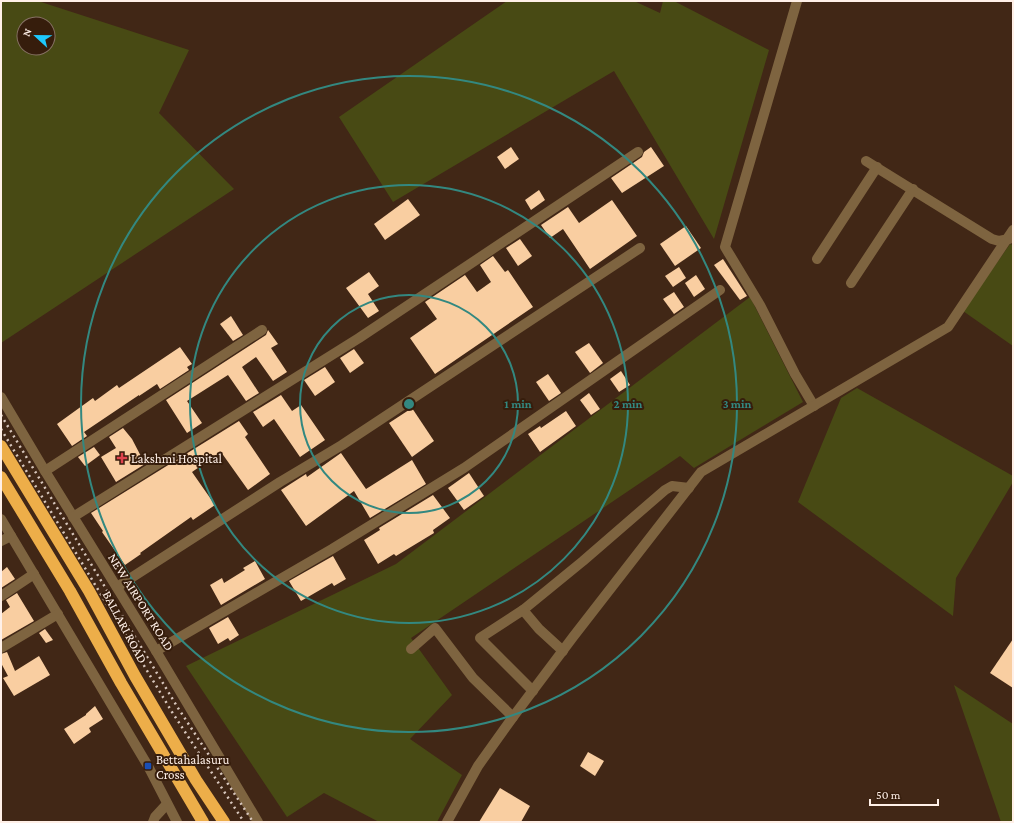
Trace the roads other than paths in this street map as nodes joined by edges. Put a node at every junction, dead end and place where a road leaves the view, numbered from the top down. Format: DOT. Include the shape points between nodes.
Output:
graph roads {
  1 [pos="797,1"];
  2 [pos="638,152"];
  3 [pos="866,161"];
  4 [pos="877,167"];
  5 [pos="914,189"];
  6 [pos="1013,230"];
  7 [pos="1010,239"];
  8 [pos="640,248"];
  9 [pos="818,259"];
  10 [pos="851,283"];
  11 [pos="720,290"];
  12 [pos="262,330"];
  13 [pos="1,397"];
  14 [pos="814,406"];
  15 [pos="1,446"];
  16 [pos="45,471"];
  17 [pos="1,477"];
  18 [pos="689,488"];
  19 [pos="73,517"];
  20 [pos="1,519"];
  21 [pos="11,536"];
  22 [pos="1,541"];
  23 [pos="34,574"];
  24 [pos="116,587"];
  25 [pos="1,596"];
  26 [pos="523,610"];
  27 [pos="58,614"];
  28 [pos="1,648"];
  29 [pos="411,649"];
  30 [pos="156,651"];
  31 [pos="563,651"];
  32 [pos="533,691"];
  33 [pos="513,717"];
  34 [pos="167,804"];
  35 [pos="153,822"];
  36 [pos="177,822"];
  37 [pos="203,822"];
  38 [pos="224,822"];
  39 [pos="258,822"];
  40 [pos="447,822"];
  1 -- 14 [label="street" via="725,247 760,305 794,374"];
  2 -- 19 [label="street" via="359,338"];
  3 -- 4 [label="street"];
  4 -- 5 [label="street"];
  4 -- 9 [label="street"];
  5 -- 7 [label="street" via="992,239"];
  5 -- 10 [label="street"];
  6 -- 7 [label="street"];
  7 -- 14 [label="street" via="948,327"];
  8 -- 24 [label="street" via="342,445"];
  11 -- 30 [label="street" via="464,468 332,549"];
  12 -- 16 [label="street"];
  13 -- 16 [label="street, NEW AIRPORT ROAD"];
  14 -- 18 [label="street" via="701,472"];
  15 -- 38 [label="highway, BALLARI ROAD" via="89,591 196,780"];
  16 -- 19 [label="street, NEW AIRPORT ROAD"];
  17 -- 37 [label="highway"];
  18 -- 26 [label="street" via="672,486 665,490"];
  18 -- 31 [label="street"];
  19 -- 24 [label="street, NEW AIRPORT ROAD"];
  20 -- 21 [label="street"];
  21 -- 22 [label="street"];
  21 -- 23 [label="street"];
  23 -- 25 [label="street"];
  23 -- 27 [label="street"];
  24 -- 30 [label="street, NEW AIRPORT ROAD"];
  26 -- 31 [label="street"];
  26 -- 32 [label="street" via="480,638"];
  27 -- 28 [label="street"];
  27 -- 34 [label="street" via="148,766"];
  29 -- 33 [label="street" via="435,628 473,678"];
  30 -- 39 [label="street, NEW AIRPORT ROAD"];
  31 -- 32 [label="street"];
  32 -- 33 [label="street"];
  33 -- 40 [label="street" via="478,766"];
  34 -- 35 [label="street"];
  34 -- 36 [label="street"];
}
